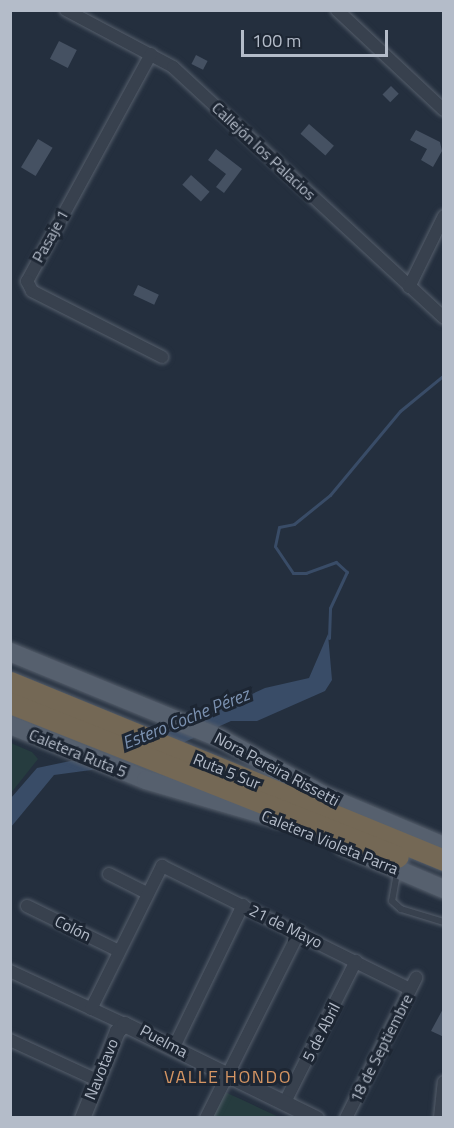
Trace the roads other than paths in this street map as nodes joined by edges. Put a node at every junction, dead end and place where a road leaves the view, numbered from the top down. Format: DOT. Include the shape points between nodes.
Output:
graph roads {
  1 [pos="338,10"];
  2 [pos="71,12"];
  3 [pos="151,54"];
  4 [pos="444,110"];
  5 [pos="444,216"];
  6 [pos="409,287"];
  7 [pos="444,318"];
  8 [pos="162,357"];
  9 [pos="10,652"];
  10 [pos="10,682"];
  11 [pos="10,703"];
  12 [pos="10,725"];
  13 [pos="146,780"];
  14 [pos="444,846"];
  15 [pos="444,860"];
  16 [pos="398,869"];
  17 [pos="109,874"];
  18 [pos="444,874"];
  19 [pos="444,889"];
  20 [pos="147,893"];
  21 [pos="243,905"];
  22 [pos="27,906"];
  23 [pos="444,922"];
  24 [pos="299,932"];
  25 [pos="119,951"];
  26 [pos="356,961"];
  27 [pos="10,971"];
  28 [pos="413,983"];
  29 [pos="91,1009"];
  30 [pos="124,1024"];
  31 [pos="10,1040"];
  32 [pos="174,1047"];
  33 [pos="229,1075"];
  34 [pos="97,1080"];
  35 [pos="444,1082"];
  36 [pos="285,1102"];
  37 [pos="81,1118"];
  38 [pos="207,1118"];
  39 [pos="316,1118"];
  40 [pos="346,1118"];
  41 [pos="440,1118"];
  1 -- 4 [label="street"];
  2 -- 3 [label="street, Callejón los Palacios"];
  3 -- 6 [label="street, Callejón los Palacios" via="198,89"];
  3 -- 8 [label="street, Pasaje 1" via="27,282 32,291"];
  5 -- 6 [label="street"];
  6 -- 7 [label="street, Callejón los Palacios"];
  9 -- 14 [label="main road, Nora Pereira Rissetti" via="220,738 340,803"];
  10 -- 15 [label="highway, Ruta 5 Sur"];
  11 -- 18 [label="highway, Ruta 5 Sur"];
  12 -- 13 [label="main road, Caletera Ruta 5"];
  13 -- 16 [label="main road, Caletera Violeta Parra" via="277,818"];
  16 -- 19 [label="main road, Caletera Violeta Parra"];
  16 -- 23 [label="lane" via="392,901 401,909"];
  17 -- 20 [label="street"];
  20 -- 21 [label="street, 21 de Mayo" via="162,866"];
  20 -- 25 [label="street"];
  21 -- 24 [label="street, 21 de Mayo"];
  21 -- 32 [label="street"];
  22 -- 25 [label="street, Colón"];
  24 -- 26 [label="street, 21 de Mayo"];
  24 -- 33 [label="street"];
  25 -- 29 [label="street"];
  26 -- 28 [label="street, 21 de Mayo"];
  26 -- 36 [label="street, 5 de Abril"];
  27 -- 29 [label="street, Puelma"];
  28 -- 40 [label="street, 18 de Septiembre"];
  29 -- 30 [label="street, Puelma"];
  30 -- 32 [label="street, Puelma"];
  30 -- 34 [label="street, Navotavo" via="117,1031"];
  31 -- 34 [label="street"];
  32 -- 33 [label="street, Puelma"];
  33 -- 36 [label="street, Puelma"];
  33 -- 38 [label="street"];
  34 -- 37 [label="street, Navotavo"];
  35 -- 41 [label="street"];
  36 -- 39 [label="street, Puelma"];
}
